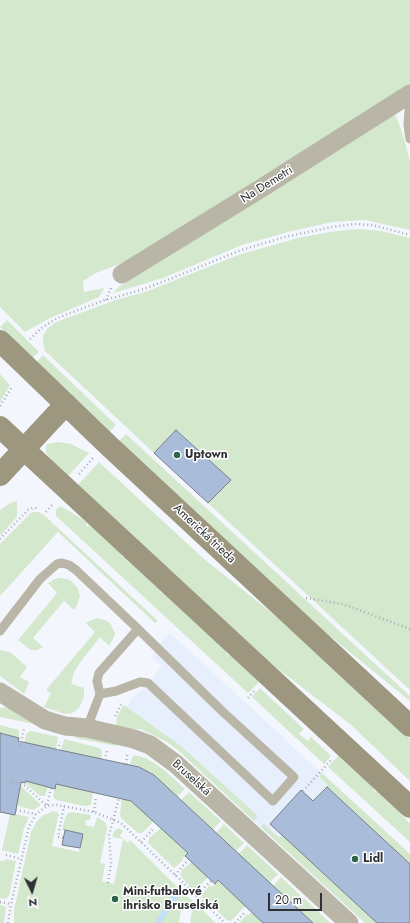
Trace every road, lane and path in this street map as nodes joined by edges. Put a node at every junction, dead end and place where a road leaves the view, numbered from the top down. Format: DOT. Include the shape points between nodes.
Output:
graph roads {
  1 [pos="410,95"];
  2 [pos="410,139"];
  3 [pos="410,235"];
  4 [pos="122,274"];
  5 [pos="30,340"];
  6 [pos="0,341"];
  7 [pos="12,387"];
  8 [pos="66,404"];
  9 [pos="0,406"];
  10 [pos="0,426"];
  11 [pos="24,450"];
  12 [pos="94,458"];
  13 [pos="0,475"];
  14 [pos="78,475"];
  15 [pos="53,504"];
  16 [pos="39,508"];
  17 [pos="46,512"];
  18 [pos="0,539"];
  19 [pos="306,598"];
  20 [pos="138,629"];
  21 [pos="410,629"];
  22 [pos="0,631"];
  23 [pos="258,687"];
  24 [pos="0,692"];
  25 [pos="100,694"];
  26 [pos="248,698"];
  27 [pos="410,726"];
  28 [pos="24,727"];
  29 [pos="88,728"];
  30 [pos="20,746"];
  31 [pos="108,747"];
  32 [pos="105,760"];
  33 [pos="324,767"];
  34 [pos="12,780"];
  35 [pos="51,788"];
  36 [pos="302,791"];
  37 [pos="96,797"];
  38 [pos="119,798"];
  39 [pos="47,806"];
  40 [pos="64,806"];
  41 [pos="410,807"];
  42 [pos="16,810"];
  43 [pos="94,812"];
  44 [pos="36,814"];
  45 [pos="114,820"];
  46 [pos="154,828"];
  47 [pos="63,838"];
  48 [pos="141,842"];
  49 [pos="6,856"];
  50 [pos="21,859"];
  51 [pos="188,860"];
  52 [pos="175,875"];
  53 [pos="211,881"];
  54 [pos="108,882"];
  55 [pos="196,896"];
  56 [pos="0,902"];
  57 [pos="11,904"];
  58 [pos="245,912"];
  59 [pos="8,923"];
  60 [pos="225,923"];
  61 [pos="235,923"];
  62 [pos="349,923"];
  1 -- 2 [label="lane"];
  1 -- 4 [label="street, Na Demetri"];
  3 -- 5 [label="path" via="354,224 285,237 241,250 142,290 105,300 58,318 43,327"];
  6 -- 8 [label="street, Americká trieda"];
  7 -- 9 [label="path"];
  8 -- 11 [label="street"];
  8 -- 27 [label="street, Americká trieda"];
  10 -- 11 [label="street"];
  11 -- 13 [label="street"];
  11 -- 41 [label="street"];
  12 -- 14 [label="path"];
  15 -- 17 [label="path"];
  16 -- 18 [label="path" via="28,510"];
  19 -- 21 [label="path" via="343,604"];
  20 -- 22 [label="lane" via="76,570 62,563 57,564 40,579"];
  20 -- 25 [label="lane" via="99,673 97,680"];
  20 -- 25 [label="lane" via="294,777 273,801 148,683 140,682"];
  23 -- 26 [label="path"];
  24 -- 29 [label="street, Bruselská" via="45,720 65,726"];
  25 -- 29 [label="lane"];
  28 -- 30 [label="path"];
  29 -- 62 [label="street, Bruselská" via="142,741 162,753"];
  31 -- 32 [label="path"];
  33 -- 36 [label="path"];
  34 -- 39 [label="path" via="11,782 24,785"];
  35 -- 39 [label="path"];
  37 -- 43 [label="path"];
  38 -- 45 [label="path"];
  39 -- 40 [label="path"];
  39 -- 44 [label="path"];
  40 -- 43 [label="path"];
  40 -- 47 [label="path" via="58,837"];
  42 -- 44 [label="path"];
  43 -- 45 [label="path"];
  44 -- 50 [label="path" via="29,827"];
  45 -- 48 [label="path" via="121,823"];
  45 -- 54 [label="path" via="109,835 111,863"];
  46 -- 48 [label="path"];
  48 -- 52 [label="path"];
  49 -- 50 [label="path"];
  50 -- 57 [label="path"];
  51 -- 52 [label="path"];
  52 -- 55 [label="path"];
  53 -- 55 [label="path"];
  55 -- 60 [label="path"];
  56 -- 57 [label="path"];
  57 -- 59 [label="path"];
  58 -- 61 [label="path"];
}
